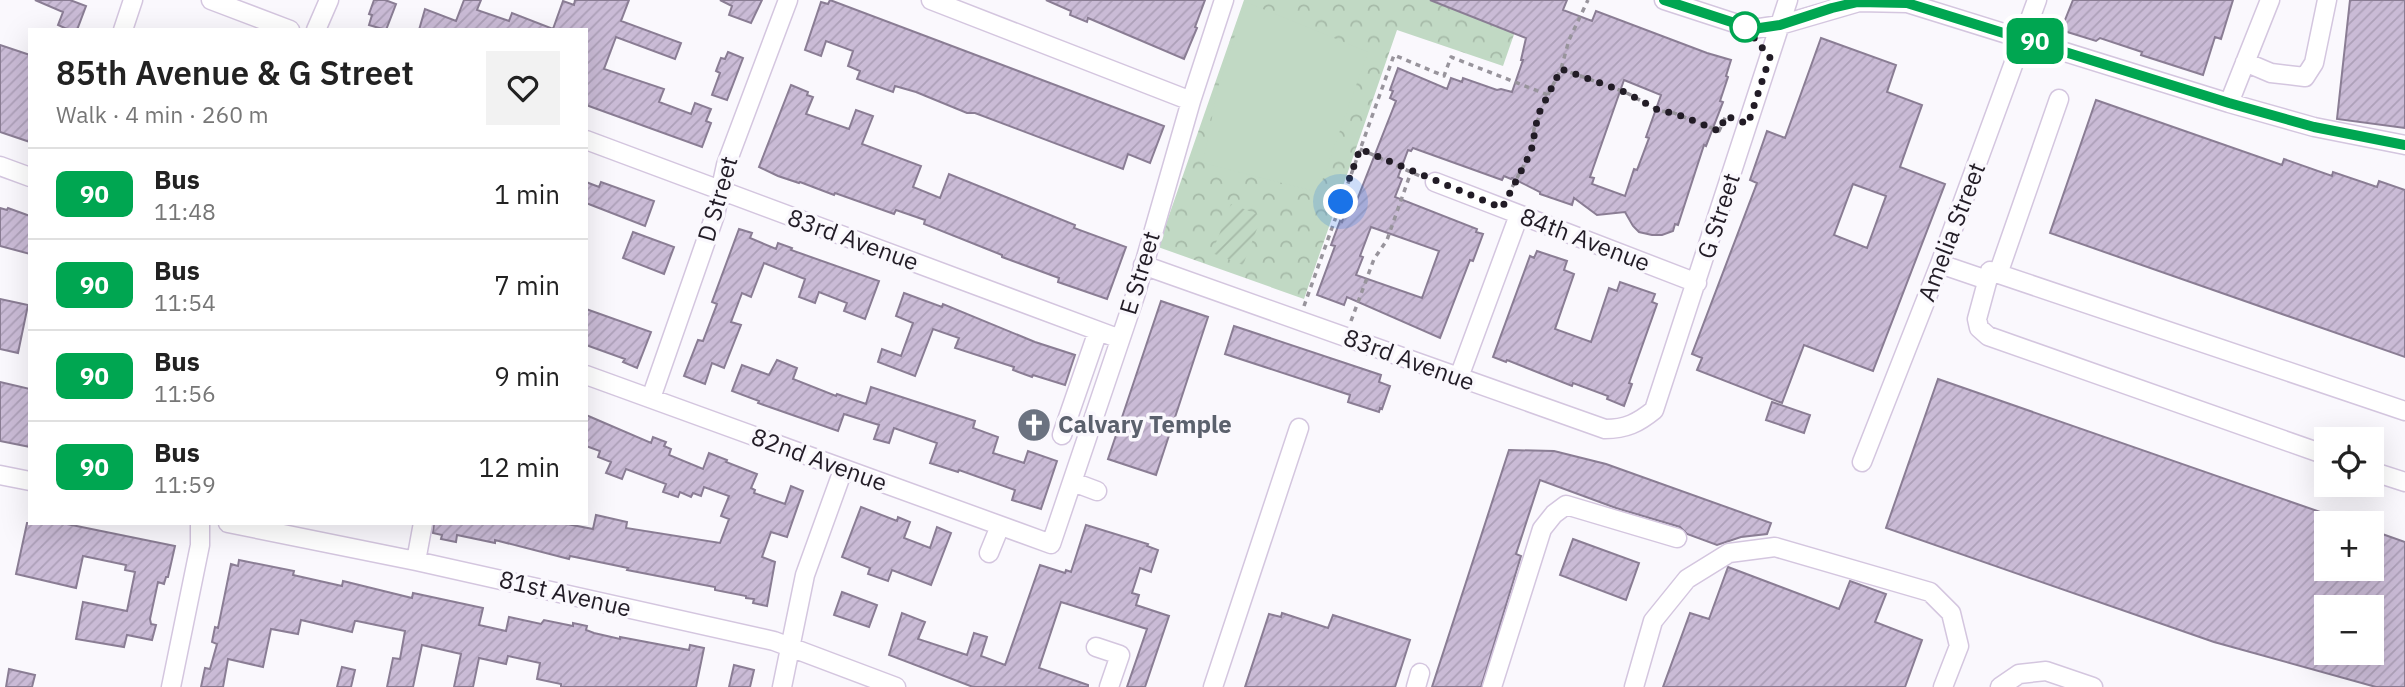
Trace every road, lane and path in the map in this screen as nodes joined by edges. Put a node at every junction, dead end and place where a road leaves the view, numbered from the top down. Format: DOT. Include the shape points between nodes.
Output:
graph roads {
  1 [pos="134,0"];
  2 [pos="211,0"];
  3 [pos="329,0"];
  4 [pos="788,0"];
  5 [pos="930,0"];
  6 [pos="1224,0"];
  7 [pos="1588,0"];
  8 [pos="1664,0"];
  9 [pos="1788,0"];
  10 [pos="2037,0"];
  11 [pos="2270,0"];
  12 [pos="2327,0"];
  13 [pos="1903,1"];
  14 [pos="1780,25"];
  15 [pos="124,28"];
  16 [pos="285,28"];
  17 [pos="317,28"];
  18 [pos="2024,38"];
  19 [pos="2245,62"];
  20 [pos="1561,69"];
  21 [pos="1548,95"];
  22 [pos="2059,99"];
  23 [pos="1191,101"];
  24 [pos="2229,103"];
  25 [pos="1748,124"];
  26 [pos="588,141"];
  27 [pos="2405,145"];
  28 [pos="1360,149"];
  29 [pos="0,166"];
  30 [pos="1411,172"];
  31 [pos="28,176"];
  32 [pos="1435,182"];
  33 [pos="720,190"];
  34 [pos="1502,208"];
  35 [pos="1519,215"];
  36 [pos="1940,264"];
  37 [pos="1143,265"];
  38 [pos="1992,277"];
  39 [pos="1698,283"];
  40 [pos="1298,320"];
  41 [pos="1098,331"];
  42 [pos="1345,336"];
  43 [pos="1119,339"];
  44 [pos="588,376"];
  45 [pos="1459,377"];
  46 [pos="651,398"];
  47 [pos="2405,411"];
  48 [pos="1637,424"];
  49 [pos="1299,428"];
  50 [pos="1062,435"];
  51 [pos="2314,451"];
  52 [pos="1862,462"];
  53 [pos="843,470"];
  54 [pos="0,475"];
  55 [pos="2384,475"];
  56 [pos="28,481"];
  57 [pos="1073,482"];
  58 [pos="2405,482"];
  59 [pos="1097,491"];
  60 [pos="200,525"];
  61 [pos="238,525"];
  62 [pos="423,525"];
  63 [pos="1000,526"];
  64 [pos="1677,538"];
  65 [pos="1051,544"];
  66 [pos="989,553"];
  67 [pos="416,561"];
  68 [pos="791,646"];
  69 [pos="1096,647"];
  70 [pos="171,687"];
  71 [pos="782,687"];
  72 [pos="896,687"];
  73 [pos="1109,687"];
  74 [pos="1213,687"];
  75 [pos="1492,687"];
  76 [pos="1634,687"];
  77 [pos="1943,687"];
  78 [pos="2000,687"];
  79 [pos="2093,687"];
  1 -- 15 [label="street"];
  2 -- 16 [label="street"];
  3 -- 17 [label="street"];
  4 -- 33 [label="street, D Street"];
  5 -- 23 [label="street"];
  6 -- 23 [label="street, E Street"];
  7 -- 20 [label="path"];
  8 -- 14 [label="street" via="1753,29"];
  9 -- 14 [label="street, G Street"];
  10 -- 18 [label="street, Amelia Street"];
  11 -- 19 [label="street"];
  12 -- 19 [label="street" via="2314,63 2305,78 2271,73"];
  13 -- 14 [label="street" via="1858,2"];
  13 -- 18 [label="street"];
  14 -- 25 [label="street, G Street"];
  18 -- 24 [label="street"];
  18 -- 36 [label="street, Amelia Street"];
  19 -- 24 [label="street"];
  20 -- 21 [label="path"];
  20 -- 25 [label="path" via="1719,131 1726,116"];
  21 -- 28 [label="path" via="1451,57 1444,76 1394,55"];
  21 -- 34 [label="path" via="1536,122 1531,152"];
  22 -- 38 [label="street"];
  23 -- 37 [label="street, E Street"];
  24 -- 27 [label="street" via="2314,127"];
  25 -- 39 [label="street, G Street"];
  26 -- 33 [label="street, 83rd Avenue"];
  28 -- 30 [label="path"];
  28 -- 40 [label="path"];
  29 -- 31 [label="street"];
  30 -- 32 [label="path"];
  30 -- 42 [label="path"];
  32 -- 34 [label="street, 84th Avenue"];
  33 -- 41 [label="street, 83rd Avenue"];
  33 -- 46 [label="street, D Street"];
  34 -- 35 [label="street, 84th Avenue"];
  35 -- 39 [label="street, 84th Avenue"];
  35 -- 45 [label="street"];
  36 -- 38 [label="street"];
  36 -- 52 [label="street, Amelia Street"];
  37 -- 40 [label="street, 83rd Avenue"];
  37 -- 43 [label="street, E Street"];
  38 -- 47 [label="street"];
  38 -- 51 [label="street" via="1977,319 1987,336"];
  39 -- 48 [label="street, G Street" via="1654,410"];
  40 -- 42 [label="street, 83rd Avenue"];
  41 -- 43 [label="street, 83rd Avenue"];
  41 -- 50 [label="street"];
  42 -- 45 [label="street, 83rd Avenue"];
  43 -- 57 [label="street, E Street"];
  44 -- 46 [label="street, 82nd Avenue"];
  45 -- 48 [label="street, 83rd Avenue" via="1605,429"];
  46 -- 53 [label="street, 82nd Avenue"];
  49 -- 74 [label="street"];
  53 -- 63 [label="street, 82nd Avenue"];
  53 -- 68 [label="street" via="805,575"];
  54 -- 56 [label="street"];
  55 -- 58 [label="street"];
  57 -- 59 [label="street"];
  57 -- 65 [label="street, E Street"];
  60 -- 70 [label="street" via="200,545"];
  61 -- 67 [label="street, 81st Avenue"];
  62 -- 67 [label="street"];
  63 -- 65 [label="street, 82nd Avenue"];
  63 -- 66 [label="street"];
  64 -- 75 [label="street" via="1566,505 1554,514 1542,529"];
  67 -- 68 [label="street, 81st Avenue"];
  68 -- 71 [label="street"];
  68 -- 72 [label="street, 81st Avenue"];
  69 -- 73 [label="street" via="1120,655"];
  76 -- 77 [label="street" via="1653,621 1687,579 1729,554 1775,547 1930,592 1951,613 1959,646"];
  78 -- 79 [label="street" via="2020,674 2046,671"];
}
